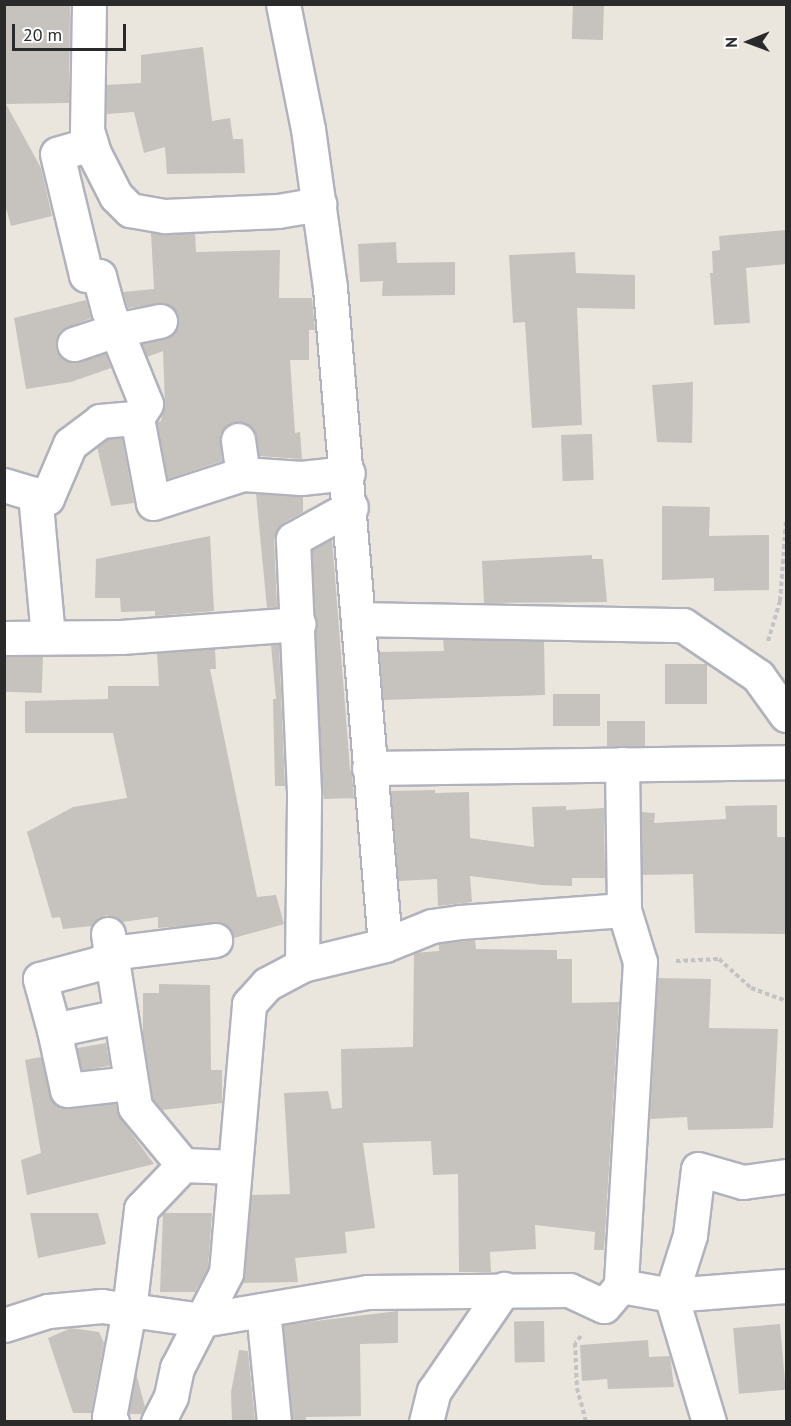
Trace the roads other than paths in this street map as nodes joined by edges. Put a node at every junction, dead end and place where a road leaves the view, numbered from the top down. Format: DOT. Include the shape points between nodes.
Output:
graph roads {
  1 [pos="89,4"];
  2 [pos="283,4"];
  3 [pos="91,144"];
  4 [pos="319,204"];
  5 [pos="160,321"];
  6 [pos="116,330"];
  7 [pos="74,344"];
  8 [pos="137,418"];
  9 [pos="238,440"];
  10 [pos="348,473"];
  11 [pos="243,474"];
  12 [pos="4,485"];
  13 [pos="35,494"];
  14 [pos="351,507"];
  15 [pos="360,619"];
  16 [pos="299,624"];
  17 [pos="48,637"];
  18 [pos="4,638"];
  19 [pos="786,715"];
  20 [pos="786,762"];
  21 [pos="622,764"];
  22 [pos="369,768"];
  23 [pos="624,910"];
  24 [pos="214,940"];
  25 [pos="109,943"];
  26 [pos="385,945"];
  27 [pos="302,965"];
  28 [pos="120,1016"];
  29 [pos="54,1030"];
  30 [pos="130,1083"];
  31 [pos="183,1165"];
  32 [pos="234,1167"];
  33 [pos="786,1176"];
  34 [pos="786,1286"];
  35 [pos="504,1289"];
  36 [pos="671,1295"];
  37 [pos="613,1296"];
  38 [pos="129,1310"];
  39 [pos="263,1310"];
  40 [pos="202,1320"];
  41 [pos="4,1325"];
  42 [pos="112,1422"];
  43 [pos="158,1422"];
  44 [pos="274,1422"];
  45 [pos="426,1422"];
  46 [pos="709,1422"];
  1 -- 3 [label="street" via="87,130"];
  2 -- 4 [label="street"];
  3 -- 4 [label="street" via="116,196 130,210 177,215 278,211"];
  3 -- 6 [label="street" via="57,154 86,274 99,276"];
  4 -- 10 [label="street"];
  5 -- 6 [label="street"];
  6 -- 7 [label="street"];
  6 -- 8 [label="street" via="146,404"];
  8 -- 11 [label="street" via="153,503"];
  8 -- 13 [label="street" via="100,421 77,438 70,444 47,498"];
  9 -- 11 [label="street"];
  10 -- 11 [label="street" via="301,478"];
  10 -- 14 [label="street"];
  12 -- 13 [label="street"];
  13 -- 17 [label="street"];
  14 -- 15 [label="street"];
  14 -- 16 [label="street" via="293,539"];
  15 -- 19 [label="street" via="683,625 758,676"];
  15 -- 22 [label="street"];
  16 -- 17 [label="street" via="133,636"];
  16 -- 27 [label="street" via="304,792"];
  17 -- 18 [label="street"];
  20 -- 21 [label="street"];
  21 -- 22 [label="street"];
  21 -- 23 [label="street"];
  22 -- 26 [label="street"];
  23 -- 26 [label="street" via="432,926"];
  23 -- 37 [label="street" via="640,962"];
  24 -- 25 [label="street"];
  25 -- 28 [label="street"];
  25 -- 29 [label="street" via="100,963 40,979"];
  26 -- 27 [label="street"];
  27 -- 32 [label="street" via="267,984 249,1004"];
  28 -- 29 [label="street"];
  28 -- 30 [label="street"];
  29 -- 30 [label="street" via="67,1090"];
  30 -- 31 [label="street" via="135,1107"];
  31 -- 32 [label="street"];
  31 -- 38 [label="street" via="141,1209"];
  32 -- 40 [label="street" via="226,1273"];
  33 -- 36 [label="street" via="743,1182 699,1169 690,1235"];
  34 -- 36 [label="street"];
  35 -- 37 [label="street" via="569,1290"];
  35 -- 39 [label="street" via="368,1293"];
  35 -- 45 [label="street" via="434,1391"];
  36 -- 37 [label="street"];
  36 -- 46 [label="street"];
  38 -- 40 [label="street"];
  38 -- 41 [label="street" via="102,1306 48,1311"];
  38 -- 42 [label="street" via="109,1417"];
  39 -- 40 [label="street"];
  39 -- 44 [label="street"];
  40 -- 43 [label="street" via="177,1368 171,1396"];
}
